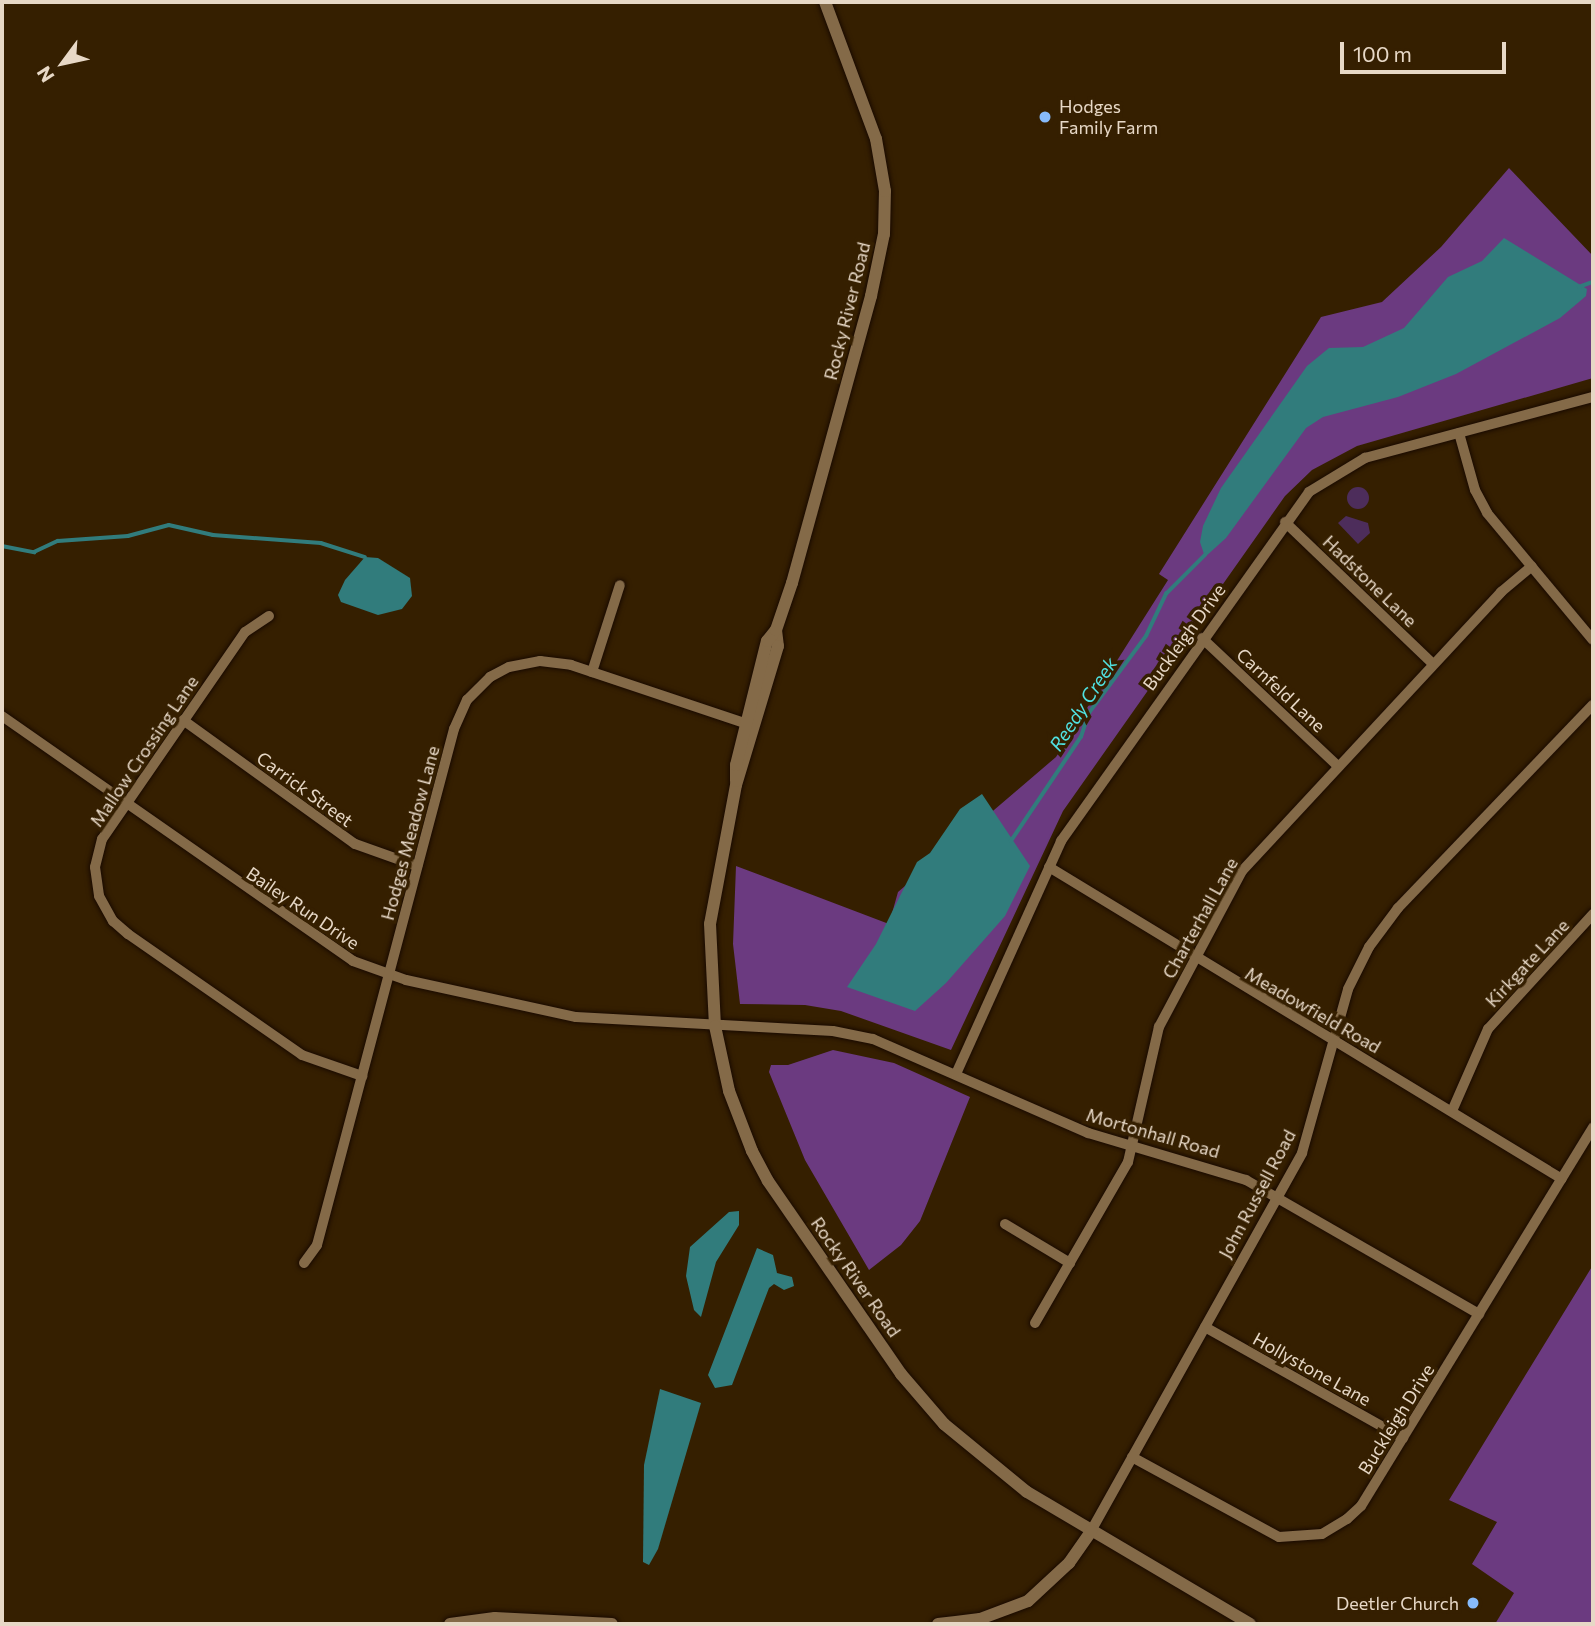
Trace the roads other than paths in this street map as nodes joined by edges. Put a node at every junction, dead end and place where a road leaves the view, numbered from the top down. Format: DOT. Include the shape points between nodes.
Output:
graph roads {
  1 [pos="825,2"];
  2 [pos="1593,397"];
  3 [pos="1459,433"];
  4 [pos="1285,522"];
  5 [pos="1532,566"];
  6 [pos="620,585"];
  7 [pos="269,616"];
  8 [pos="776,629"];
  9 [pos="1202,638"];
  10 [pos="1593,640"];
  11 [pos="1433,664"];
  12 [pos="592,672"];
  13 [pos="1593,705"];
  14 [pos="2,716"];
  15 [pos="183,720"];
  16 [pos="747,724"];
  17 [pos="1337,765"];
  18 [pos="736,785"];
  19 [pos="124,805"];
  20 [pos="417,866"];
  21 [pos="1049,867"];
  22 [pos="1593,914"];
  23 [pos="1197,958"];
  24 [pos="389,973"];
  25 [pos="715,1026"];
  26 [pos="1335,1041"];
  27 [pos="956,1074"];
  28 [pos="362,1076"];
  29 [pos="1452,1111"];
  30 [pos="1593,1128"];
  31 [pos="1133,1147"];
  32 [pos="1562,1179"];
  33 [pos="1277,1197"];
  34 [pos="1005,1224"];
  35 [pos="304,1263"];
  36 [pos="1070,1263"];
  37 [pos="1479,1314"];
  38 [pos="1035,1324"];
  39 [pos="1205,1327"];
  40 [pos="1403,1438"];
  41 [pos="1132,1457"];
  42 [pos="1091,1531"];
  43 [pos="450,1624"];
  44 [pos="612,1624"];
  45 [pos="939,1624"];
  46 [pos="1250,1624"];
  1 -- 8 [label="street, Rocky River Road" via="876,139 885,220 868,308"];
  2 -- 3 [label="street, Buckleigh Drive"];
  3 -- 4 [label="street, Buckleigh Drive" via="1365,458 1332,474 1309,492"];
  3 -- 5 [label="street" via="1475,490 1487,513"];
  4 -- 9 [label="street, Buckleigh Drive"];
  4 -- 11 [label="street, Hadstone Lane"];
  5 -- 10 [label="street"];
  5 -- 11 [label="street, Charterhall Lane"];
  6 -- 12 [label="street"];
  7 -- 15 [label="street, Mallow Crossing Lane" via="245,632"];
  8 -- 16 [label="street, Rocky River Road" via="767,641"];
  8 -- 18 [label="street, Rocky River Road" via="778,646"];
  9 -- 17 [label="street, Carnfeld Lane"];
  9 -- 21 [label="street, Buckleigh Drive" via="1081,807"];
  11 -- 17 [label="street, Charterhall Lane"];
  12 -- 16 [label="street, Hodges Meadow Lane"];
  12 -- 20 [label="street, Hodges Meadow Lane" via="540,661 509,667 490,677 467,700 454,729"];
  13 -- 26 [label="street, John Russell Road" via="1398,908 1369,947 1348,989"];
  14 -- 19 [label="street, Bailey Run Drive"];
  15 -- 19 [label="street, Mallow Crossing Lane"];
  15 -- 20 [label="street, Carrick Street" via="355,844"];
  16 -- 18 [label="street, Rocky River Road" via="736,765"];
  17 -- 23 [label="street, Charterhall Lane" via="1257,850"];
  18 -- 25 [label="street, Rocky River Road" via="710,924"];
  19 -- 24 [label="street, Bailey Run Drive" via="334,950"];
  19 -- 28 [label="street, Mallow Crossing Lane" via="102,839 95,867 99,896 113,921 302,1055"];
  20 -- 24 [label="street, Hodges Meadow Lane"];
  21 -- 23 [label="street, Meadowfield Road"];
  21 -- 27 [label="street, Buckleigh Drive"];
  22 -- 29 [label="street, Kirkgate Lane" via="1488,1029"];
  23 -- 26 [label="street, Meadowfield Road"];
  23 -- 31 [label="street, Charterhall Lane" via="1159,1027"];
  24 -- 25 [label="street, Bailey Run Drive" via="524,1009"];
  24 -- 28 [label="street, Hodges Meadow Lane"];
  25 -- 27 [label="street, Mortonhall Road" via="846,1033 873,1039"];
  25 -- 42 [label="street, Rocky River Road" via="735,1110 768,1181 901,1374 964,1443 1027,1492"];
  26 -- 29 [label="street, Meadowfield Road"];
  26 -- 33 [label="street, John Russell Road" via="1302,1153"];
  27 -- 31 [label="street, Mortonhall Road" via="1088,1133"];
  28 -- 35 [label="street, Hodges Meadow Lane" via="317,1245"];
  29 -- 32 [label="street, Meadowfield Road"];
  30 -- 32 [label="street, Buckleigh Drive"];
  31 -- 33 [label="street, Mortonhall Road" via="1221,1170"];
  31 -- 36 [label="street, Charterhall Lane"];
  32 -- 37 [label="street, Buckleigh Drive"];
  33 -- 37 [label="street, Mortonhall Road"];
  33 -- 39 [label="street, John Russell Road"];
  34 -- 36 [label="street"];
  36 -- 38 [label="street, Charterhall Lane"];
  37 -- 40 [label="street, Buckleigh Drive"];
  39 -- 40 [label="street, Hollystone Lane"];
  39 -- 41 [label="street, John Russell Road"];
  40 -- 41 [label="street, Buckleigh Drive" via="1361,1506 1335,1528 1307,1538 1266,1532"];
  41 -- 42 [label="street, John Russell Road"];
  42 -- 45 [label="street, John Russell Road" via="1069,1563 1028,1601 988,1616"];
  42 -- 46 [label="street, Rocky River Road"];
  43 -- 44 [label="street" via="495,1618"];
}
